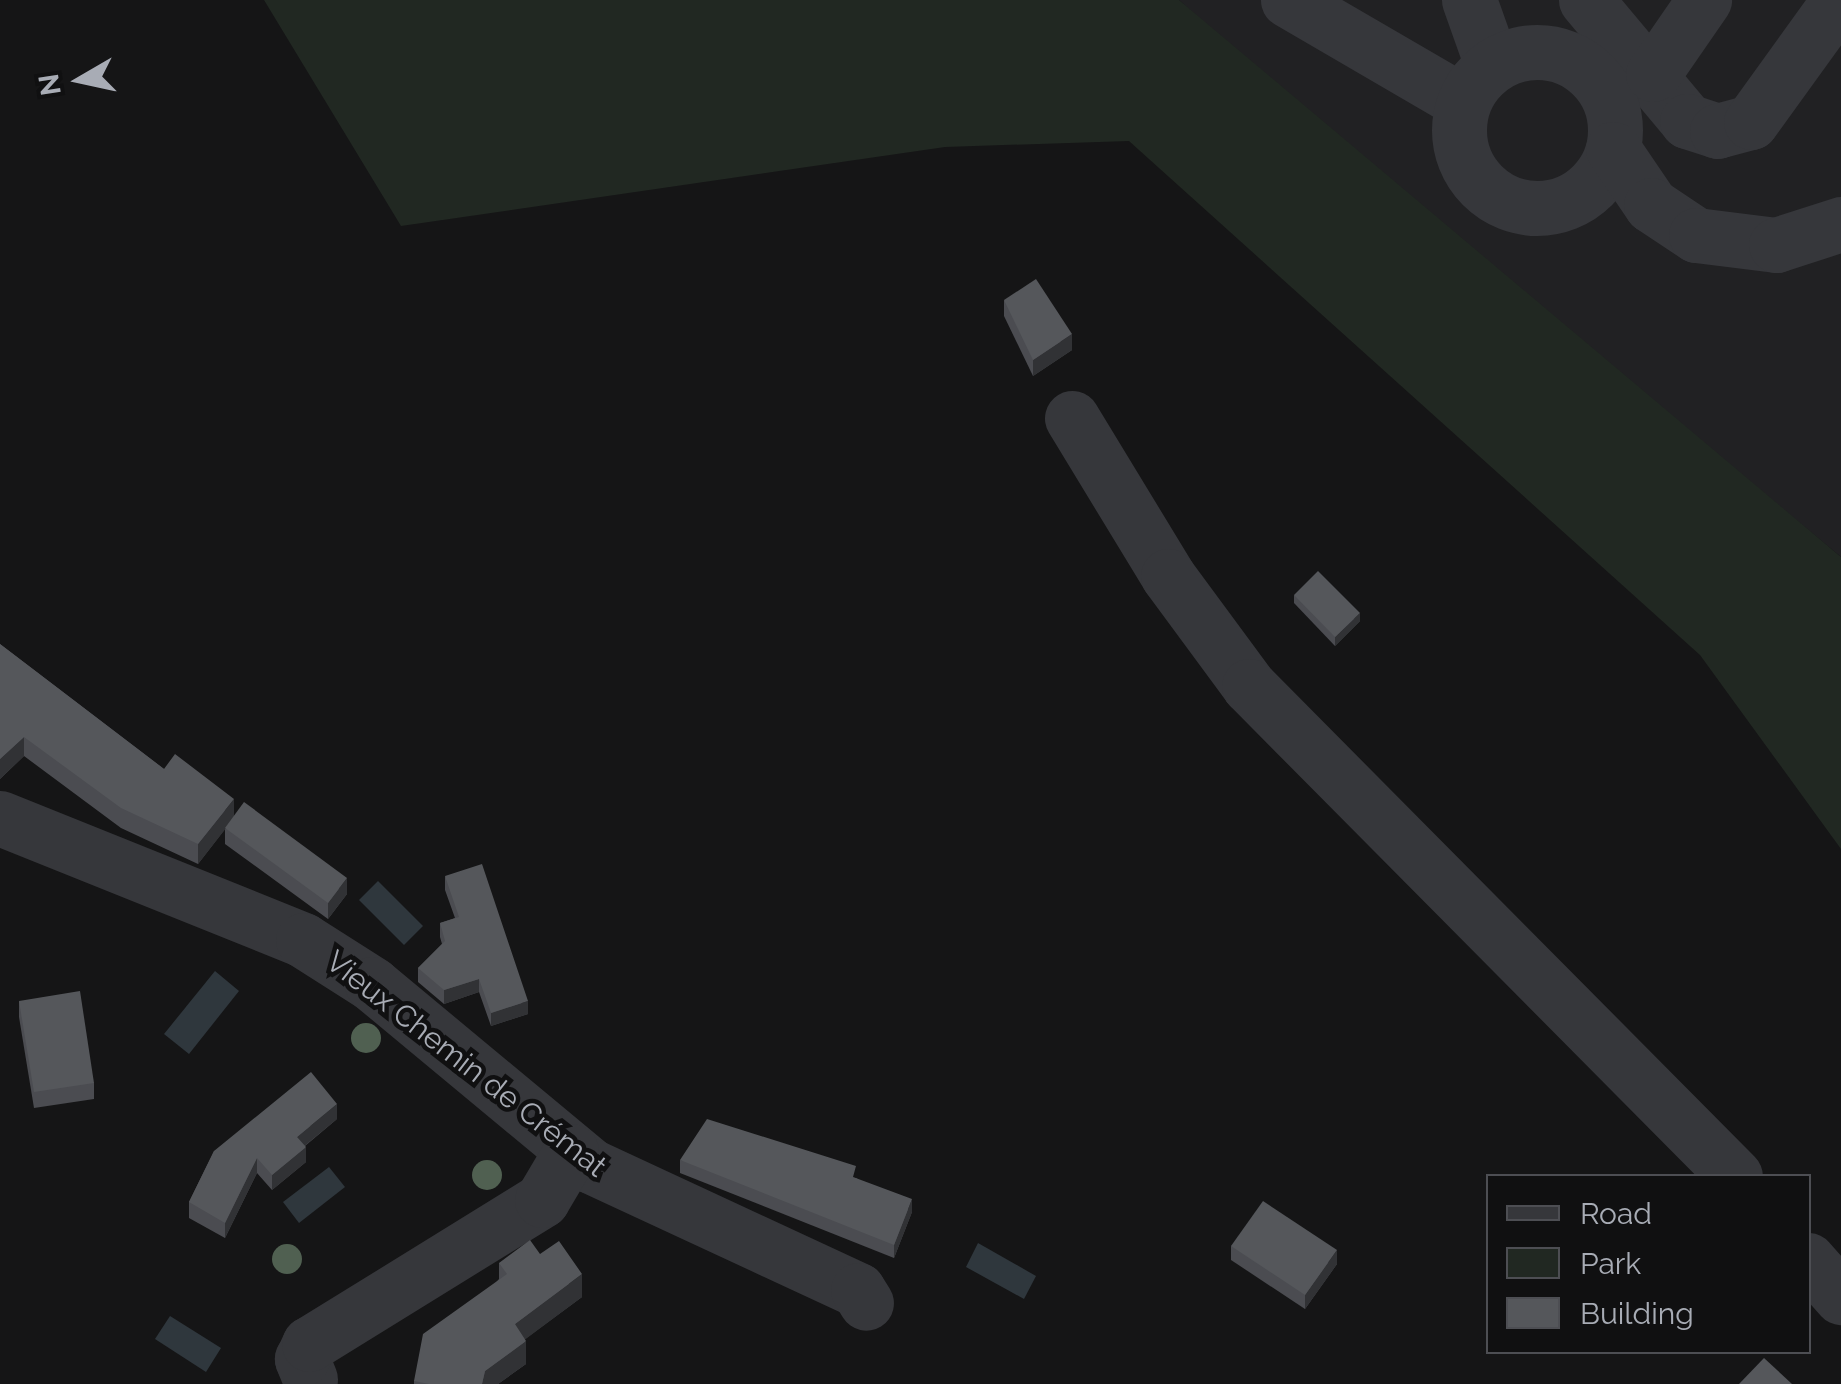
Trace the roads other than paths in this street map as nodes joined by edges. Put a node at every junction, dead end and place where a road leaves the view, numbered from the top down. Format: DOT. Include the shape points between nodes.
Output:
graph roads {
  1 [pos="1288,0"];
  2 [pos="1586,0"];
  3 [pos="1704,0"];
  4 [pos="1839,0"];
  5 [pos="1474,4"];
  6 [pos="1653,74"];
  7 [pos="1478,84"];
  8 [pos="1613,149"];
  9 [pos="1573,200"];
  10 [pos="1651,206"];
  11 [pos="1841,224"];
  12 [pos="1072,418"];
  13 [pos="0,818"];
  14 [pos="571,1151"];
  15 [pos="1733,1174"];
  16 [pos="1811,1263"];
  17 [pos="1841,1297"];
  18 [pos="866,1303"];
  19 [pos="310,1379"];
  1 -- 7 [label="street"];
  2 -- 6 [label="street"];
  3 -- 6 [label="street"];
  4 -- 6 [label="street" via="1751,122 1717,131 1687,121"];
  5 -- 7 [label="street"];
  7 -- 8 [label="street" via="1536,52 1581,65 1610,102"];
  7 -- 9 [label="street" via="1461,149 1485,189 1528,208"];
  8 -- 9 [label="street"];
  8 -- 10 [label="street"];
  9 -- 10 [label="street"];
  10 -- 11 [label="street" via="1727,244 1776,246"];
  12 -- 15 [label="street" via="1168,576 1250,686"];
  13 -- 14 [label="street, Vieux Chemin de Crémat" via="303,940 372,984"];
  14 -- 18 [label="street, Vieux Chemin de Crémat" via="682,1213 858,1290"];
  14 -- 19 [label="street" via="542,1200 308,1344 302,1359"];
  16 -- 17 [label="street"];
}
